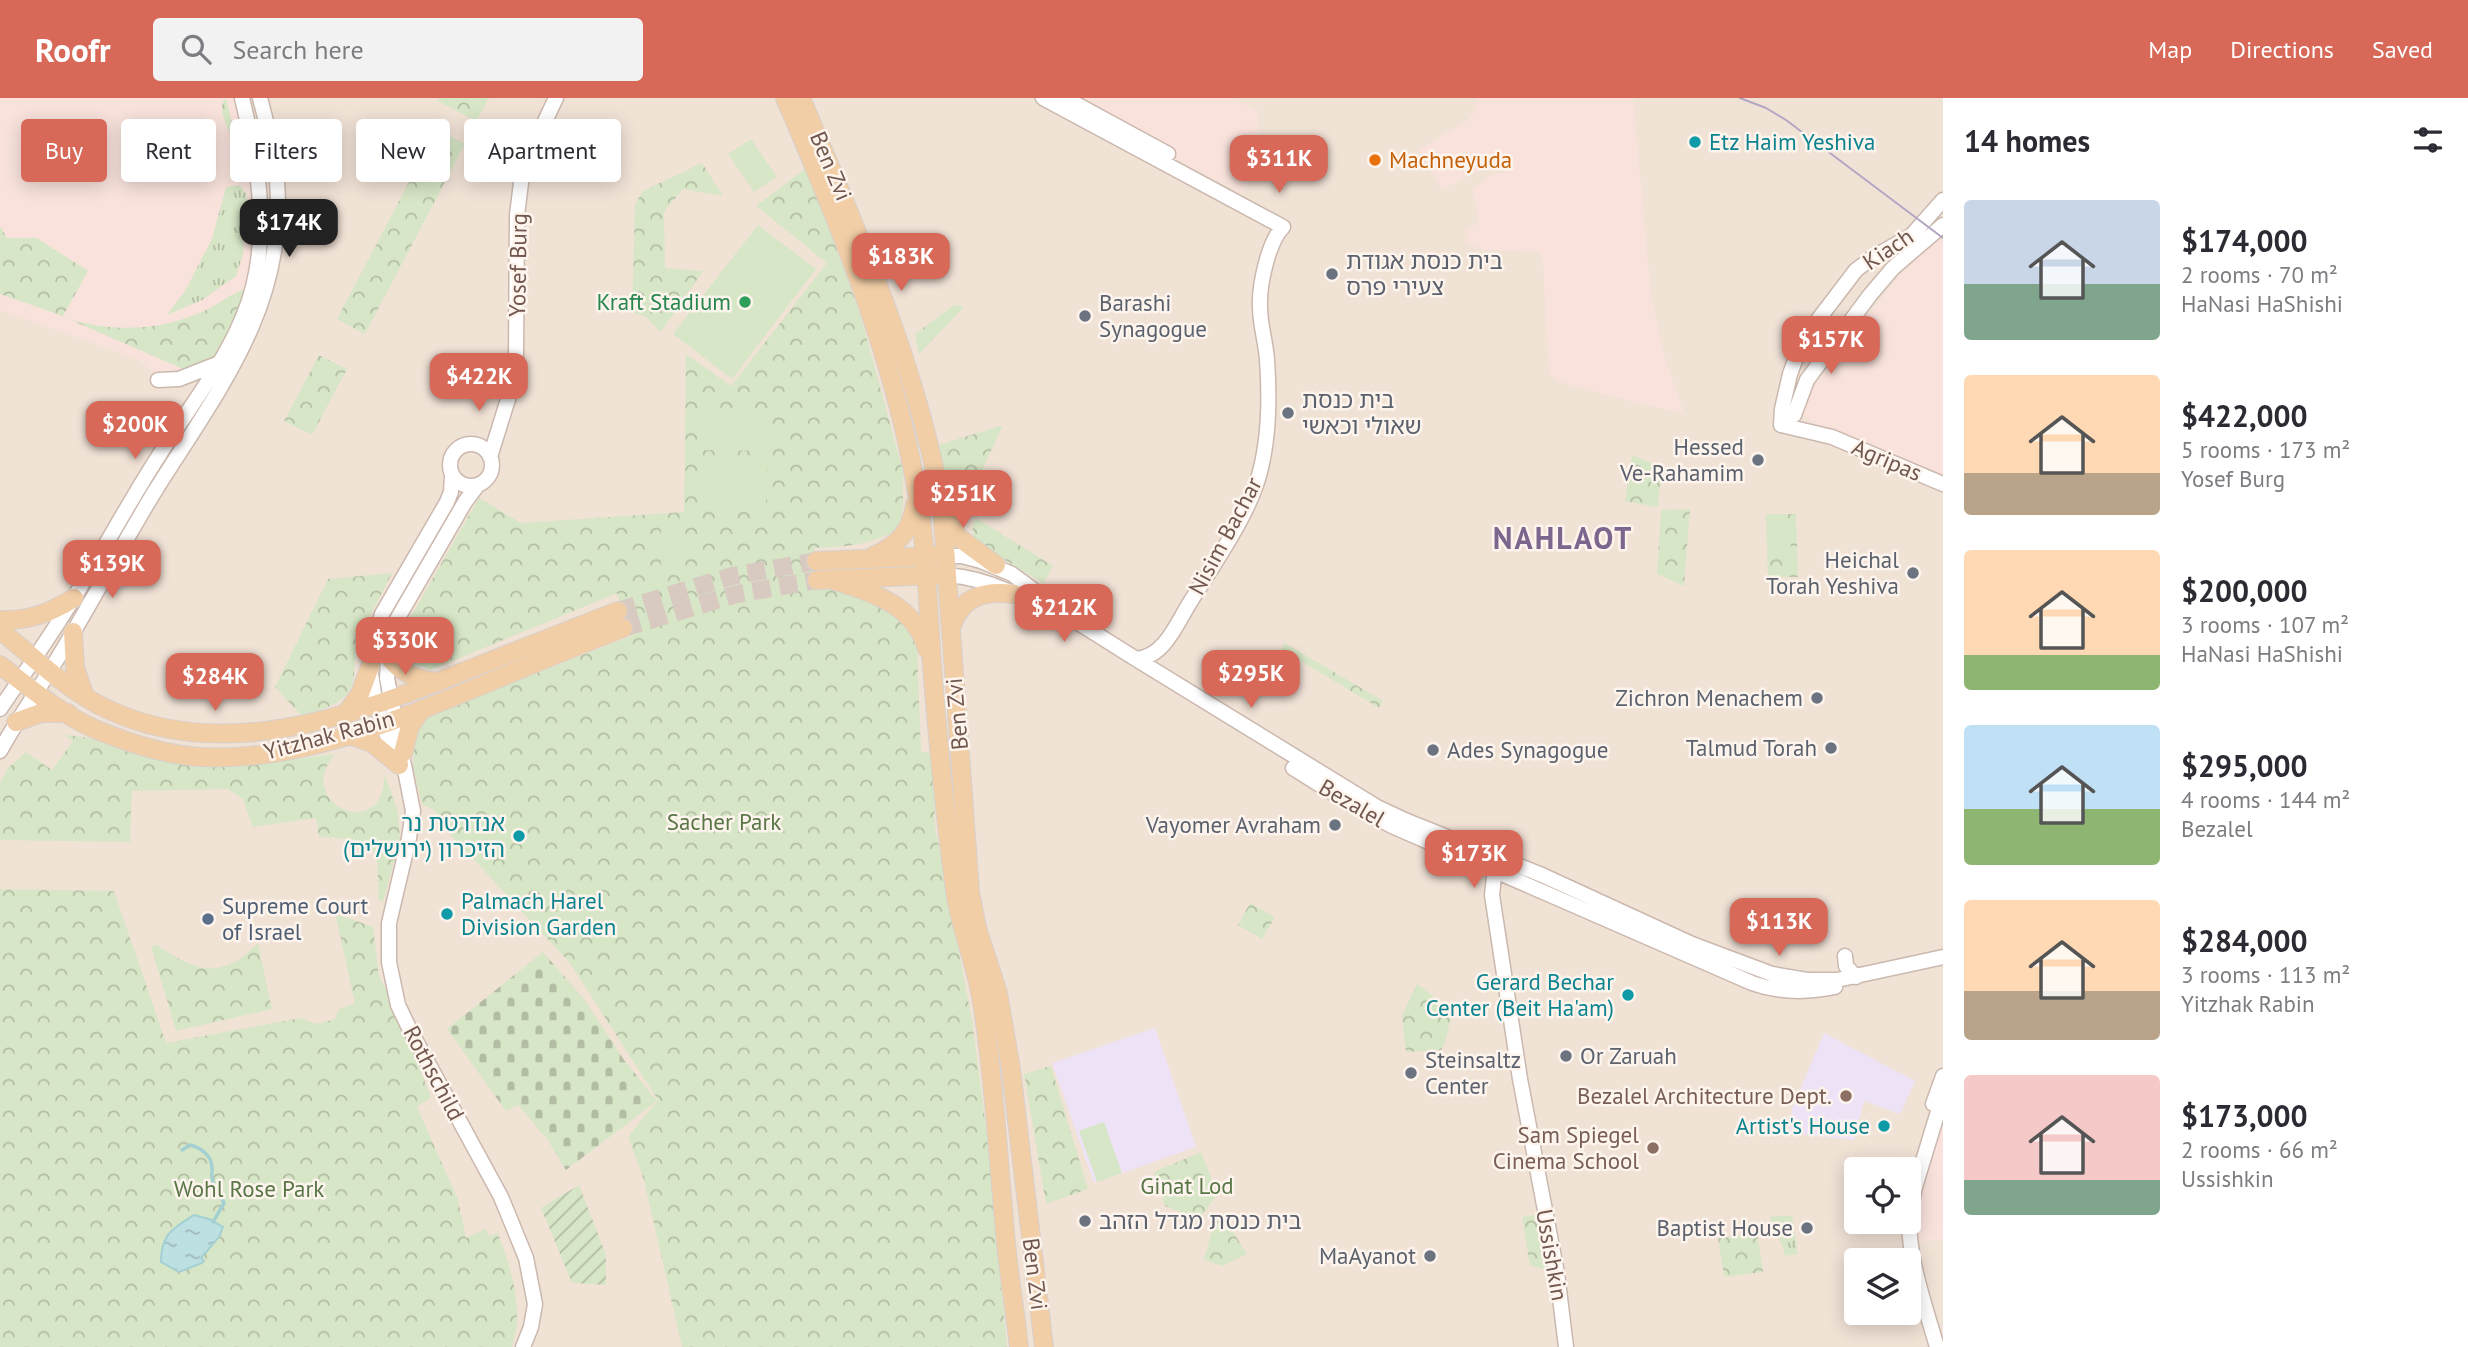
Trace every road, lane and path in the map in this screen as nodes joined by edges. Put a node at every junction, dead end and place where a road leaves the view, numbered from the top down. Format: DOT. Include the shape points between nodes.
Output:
graph roads {
  1 [pos="242,98"];
  2 [pos="260,98"];
  3 [pos="556,98"];
  4 [pos="785,98"];
  5 [pos="801,98"];
  6 [pos="1043,98"];
  7 [pos="1065,98"];
  8 [pos="1943,200"];
  9 [pos="1246,201"];
  10 [pos="1936,225"];
  11 [pos="218,363"];
  12 [pos="158,380"];
  13 [pos="509,396"];
  14 [pos="1798,407"];
  15 [pos="1781,425"];
  16 [pos="1832,437"];
  17 [pos="472,444"];
  18 [pos="490,457"];
  19 [pos="452,476"];
  20 [pos="1943,484"];
  21 [pos="477,486"];
  22 [pos="917,491"];
  23 [pos="942,507"];
  24 [pos="925,556"];
  25 [pos="945,556"];
  26 [pos="865,559"];
  27 [pos="816,561"];
  28 [pos="996,565"];
  29 [pos="927,575"];
  30 [pos="947,575"];
  31 [pos="1014,594"];
  32 [pos="74,598"];
  33 [pos="618,611"];
  34 [pos="0,620"];
  35 [pos="623,628"];
  36 [pos="0,630"];
  37 [pos="73,632"];
  38 [pos="950,632"];
  39 [pos="387,655"];
  40 [pos="35,658"];
  41 [pos="1136,659"];
  42 [pos="371,664"];
  43 [pos="0,665"];
  44 [pos="932,666"];
  45 [pos="50,670"];
  46 [pos="20,680"];
  47 [pos="439,682"];
  48 [pos="36,691"];
  49 [pos="85,696"];
  50 [pos="383,703"];
  51 [pos="0,709"];
  52 [pos="422,709"];
  53 [pos="68,713"];
  54 [pos="344,716"];
  55 [pos="16,722"];
  56 [pos="388,722"];
  57 [pos="348,735"];
  58 [pos="0,751"];
  59 [pos="401,759"];
  60 [pos="1502,869"];
  61 [pos="1844,956"];
  62 [pos="1939,960"];
  63 [pos="1856,976"];
  64 [pos="1799,985"];
  65 [pos="1943,1076"];
  66 [pos="1943,1095"];
  67 [pos="1918,1157"];
  68 [pos="1921,1168"];
  69 [pos="1911,1234"];
  70 [pos="1921,1320"];
  71 [pos="523,1347"];
  72 [pos="1019,1347"];
  73 [pos="1044,1347"];
  74 [pos="1566,1347"];
  75 [pos="1929,1347"];
  76 [pos="1937,1347"];
  1 -- 11 [label="street" via="259,180 260,249 249,300"];
  2 -- 37 [label="street" via="274,157 278,202 259,311 224,384"];
  3 -- 13 [label="street, Yosef Burg" via="522,175 517,215 516,357"];
  4 -- 22 [label="main road, Ben Zvi" via="870,313"];
  5 -- 23 [label="main road, Ben Zvi" via="850,210 910,374 928,432"];
  6 -- 9 [label="street"];
  7 -- 9 [label="street"];
  8 -- 10 [label="street"];
  9 -- 41 [label="street, Nisim Bachar" via="1288,224 1269,251 1259,301 1267,361 1262,463 1254,492 1164,644 1149,657"];
  10 -- 14 [label="street, Kiach" via="1870,295 1807,380"];
  10 -- 15 [label="street, Kiach" via="1863,264 1811,329 1790,374"];
  11 -- 12 [label="street" via="191,376"];
  11 -- 32 [label="street"];
  13 -- 17 [label="street, Yosef Burg" via="498,418"];
  13 -- 18 [label="street, Yosef Burg"];
  14 -- 15 [label="street, Kiach"];
  14 -- 16 [label="street, Agripas"];
  15 -- 16 [label="street, Agripas"];
  16 -- 20 [label="street, Agripas"];
  17 -- 18 [label="street"];
  17 -- 19 [label="street" via="453,454 449,464"];
  18 -- 21 [label="street" via="488,477"];
  19 -- 21 [label="street" via="463,485"];
  19 -- 42 [label="street" via="447,502 382,614"];
  21 -- 39 [label="street" via="396,621"];
  22 -- 24 [label="main road, Ben Zvi"];
  22 -- 26 [label="main road" via="901,539"];
  23 -- 25 [label="main road, Ben Zvi"];
  23 -- 28 [label="main road" via="958,537"];
  24 -- 25 [label="main road"];
  24 -- 26 [label="main road"];
  24 -- 29 [label="main road, Ben Zvi"];
  25 -- 28 [label="street, Bezalel"];
  25 -- 30 [label="main road, Ben Zvi"];
  26 -- 27 [label="main road"];
  28 -- 41 [label="street, Bezalel"];
  29 -- 30 [label="main road, Bezalel"];
  29 -- 44 [label="main road, Ben Zvi"];
  29 -- 44 [label="main road" via="825,580 898,606 914,620"];
  30 -- 31 [label="street, Bezalel" via="983,581"];
  30 -- 38 [label="main road, Ben Zvi"];
  31 -- 38 [label="main road" via="977,595 959,609"];
  31 -- 60 [label="street, Bezalel" via="1349,803 1392,826"];
  32 -- 34 [label="main road" via="40,616"];
  32 -- 40 [label="street"];
  33 -- 47 [label="main road, Yitzhak Rabin"];
  35 -- 52 [label="main road, Yitzhak Rabin"];
  36 -- 40 [label="main road, Yitzhak Rabin"];
  37 -- 45 [label="street"];
  37 -- 49 [label="main road" via="75,668"];
  38 -- 73 [label="main road, Ben Zvi" via="970,892 998,993 1011,1069"];
  39 -- 47 [label="main road" via="405,673"];
  39 -- 50 [label="street"];
  40 -- 45 [label="main road, Yitzhak Rabin"];
  40 -- 46 [label="street"];
  41 -- 60 [label="street, Bezalel" via="1377,807"];
  42 -- 50 [label="street"];
  42 -- 54 [label="main road" via="360,694"];
  43 -- 46 [label="main road, Yitzhak Rabin"];
  44 -- 72 [label="main road, Ben Zvi" via="955,894 979,984 993,1073"];
  45 -- 48 [label="street"];
  45 -- 49 [label="main road, Yitzhak Rabin"];
  46 -- 48 [label="main road, Yitzhak Rabin"];
  46 -- 51 [label="street"];
  47 -- 50 [label="main road, Yitzhak Rabin"];
  48 -- 53 [label="main road, Yitzhak Rabin"];
  48 -- 55 [label="street"];
  49 -- 54 [label="main road, Yitzhak Rabin" via="130,717 191,731 276,730"];
  50 -- 54 [label="main road, Yitzhak Rabin"];
  50 -- 56 [label="street"];
  52 -- 56 [label="main road, Yitzhak Rabin"];
  52 -- 59 [label="main road" via="410,726"];
  53 -- 55 [label="main road" via="41,713"];
  53 -- 57 [label="main road, Yitzhak Rabin" via="125,740 197,756 273,753"];
  55 -- 58 [label="street"];
  56 -- 57 [label="main road, Yitzhak Rabin"];
  56 -- 59 [label="street, Rothschild"];
  57 -- 59 [label="main road"];
  59 -- 71 [label="street, Rothschild" via="413,811 389,923 391,980 409,1028 507,1208 526,1258 534,1314"];
  60 -- 64 [label="street, Bezalel" via="1542,875 1692,944"];
  60 -- 74 [label="street, Ussishkin" via="1496,914"];
  61 -- 63 [label="street"];
  62 -- 63 [label="street"];
  62 -- 64 [label="street" via="1851,984"];
  63 -- 64 [label="street"];
  65 -- 67 [label="street"];
  66 -- 68 [label="street"];
  69 -- 76 [label="street" via="1915,1270"];
  70 -- 75 [label="street"];
}
